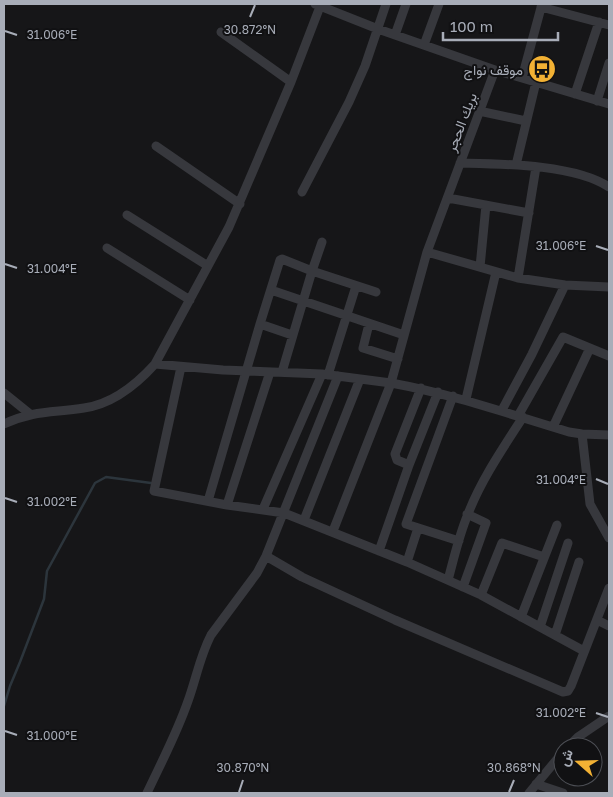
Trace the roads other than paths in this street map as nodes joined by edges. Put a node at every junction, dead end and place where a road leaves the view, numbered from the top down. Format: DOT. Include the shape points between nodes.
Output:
graph roads {
  1 [pos="386,4"];
  2 [pos="406,4"];
  3 [pos="439,4"];
  4 [pos="318,5"];
  5 [pos="541,5"];
  6 [pos="599,22"];
  7 [pos="609,24"];
  8 [pos="378,29"];
  9 [pos="221,32"];
  10 [pos="395,35"];
  11 [pos="424,45"];
  12 [pos="609,63"];
  13 [pos="495,70"];
  14 [pos="522,78"];
  15 [pos="291,82"];
  16 [pos="536,82"];
  17 [pos="575,94"];
  18 [pos="597,101"];
  19 [pos="609,104"];
  20 [pos="479,111"];
  21 [pos="526,121"];
  22 [pos="156,146"];
  23 [pos="460,162"];
  24 [pos="516,165"];
  25 [pos="536,167"];
  26 [pos="609,187"];
  27 [pos="302,192"];
  28 [pos="448,198"];
  29 [pos="240,204"];
  30 [pos="486,205"];
  31 [pos="529,213"];
  32 [pos="127,215"];
  33 [pos="322,242"];
  34 [pos="107,248"];
  35 [pos="427,252"];
  36 [pos="208,266"];
  37 [pos="480,267"];
  38 [pos="312,271"];
  39 [pos="496,272"];
  40 [pos="518,278"];
  41 [pos="565,285"];
  42 [pos="356,286"];
  43 [pos="609,287"];
  44 [pos="271,290"];
  45 [pos="376,292"];
  46 [pos="190,300"];
  47 [pos="303,302"];
  48 [pos="347,316"];
  49 [pos="260,324"];
  50 [pos="369,324"];
  51 [pos="292,335"];
  52 [pos="404,335"];
  53 [pos="590,348"];
  54 [pos="609,355"];
  55 [pos="398,359"];
  56 [pos="155,364"];
  57 [pos="181,367"];
  58 [pos="246,370"];
  59 [pos="270,372"];
  60 [pos="282,372"];
  61 [pos="325,374"];
  62 [pos="338,376"];
  63 [pos="360,379"];
  64 [pos="391,383"];
  65 [pos="421,388"];
  66 [pos="438,392"];
  67 [pos="4,393"];
  68 [pos="453,396"];
  69 [pos="466,399"];
  70 [pos="502,410"];
  71 [pos="30,414"];
  72 [pos="520,417"];
  73 [pos="4,424"];
  74 [pos="553,427"];
  75 [pos="582,434"];
  76 [pos="609,435"];
  77 [pos="409,465"];
  78 [pos="208,501"];
  79 [pos="227,505"];
  80 [pos="263,509"];
  81 [pos="284,513"];
  82 [pos="467,514"];
  83 [pos="304,520"];
  84 [pos="557,525"];
  85 [pos="418,528"];
  86 [pos="333,531"];
  87 [pos="609,538"];
  88 [pos="459,541"];
  89 [pos="568,543"];
  90 [pos="379,551"];
  91 [pos="266,556"];
  92 [pos="544,557"];
  93 [pos="407,562"];
  94 [pos="579,562"];
  95 [pos="448,580"];
  96 [pos="463,587"];
  97 [pos="609,588"];
  98 [pos="481,595"];
  99 [pos="607,602"];
  100 [pos="522,617"];
  101 [pos="597,620"];
  102 [pos="609,626"];
  103 [pos="540,627"];
  104 [pos="555,635"];
  105 [pos="584,652"];
  106 [pos="609,716"];
  107 [pos="578,737"];
  108 [pos="553,764"];
  109 [pos="536,784"];
  110 [pos="146,793"];
  111 [pos="529,793"];
  112 [pos="563,793"];
  1 -- 8 [label="street"];
  2 -- 10 [label="street"];
  3 -- 11 [label="street"];
  4 -- 8 [label="street"];
  4 -- 15 [label="street"];
  5 -- 6 [label="street"];
  5 -- 14 [label="street"];
  6 -- 7 [label="street"];
  6 -- 17 [label="street"];
  8 -- 10 [label="street"];
  8 -- 27 [label="street" via="349,102"];
  9 -- 15 [label="street"];
  10 -- 11 [label="street"];
  11 -- 13 [label="street"];
  12 -- 18 [label="street"];
  13 -- 14 [label="street"];
  13 -- 20 [label="street, بريك الحجر"];
  14 -- 16 [label="street"];
  15 -- 29 [label="street"];
  16 -- 17 [label="street"];
  16 -- 21 [label="street"];
  17 -- 18 [label="street"];
  18 -- 19 [label="street"];
  20 -- 21 [label="street"];
  20 -- 23 [label="street, بريك الحجر"];
  21 -- 24 [label="street"];
  22 -- 29 [label="street"];
  23 -- 24 [label="street"];
  23 -- 28 [label="street, بريك الحجر"];
  24 -- 25 [label="street"];
  25 -- 26 [label="street" via="585,175"];
  25 -- 31 [label="street"];
  28 -- 30 [label="street"];
  28 -- 35 [label="street, بريك الحجر"];
  29 -- 36 [label="street"];
  30 -- 31 [label="street"];
  30 -- 37 [label="street"];
  31 -- 40 [label="street"];
  32 -- 36 [label="street"];
  33 -- 38 [label="street"];
  34 -- 46 [label="street"];
  35 -- 37 [label="street"];
  35 -- 52 [label="street, بريك الحجر"];
  36 -- 46 [label="street"];
  37 -- 39 [label="street"];
  38 -- 42 [label="street"];
  38 -- 44 [label="street" via="281,259"];
  38 -- 47 [label="street"];
  39 -- 40 [label="street"];
  39 -- 69 [label="street"];
  40 -- 41 [label="street"];
  41 -- 43 [label="street"];
  41 -- 70 [label="street"];
  42 -- 45 [label="street"];
  42 -- 48 [label="street"];
  44 -- 47 [label="street"];
  44 -- 49 [label="street"];
  46 -- 56 [label="street"];
  47 -- 48 [label="street"];
  47 -- 51 [label="street"];
  48 -- 50 [label="street"];
  48 -- 61 [label="street"];
  49 -- 51 [label="street"];
  49 -- 58 [label="street"];
  50 -- 52 [label="street"];
  50 -- 55 [label="street" via="363,348"];
  51 -- 60 [label="street"];
  52 -- 55 [label="street, بريك الحجر"];
  53 -- 54 [label="street"];
  53 -- 72 [label="street" via="563,337"];
  53 -- 74 [label="street"];
  55 -- 64 [label="street, بريك الحجر"];
  56 -- 57 [label="street"];
  56 -- 71 [label="street" via="124,393 100,404"];
  57 -- 58 [label="street"];
  57 -- 78 [label="street" via="153,489"];
  58 -- 59 [label="street"];
  58 -- 78 [label="street"];
  59 -- 60 [label="street"];
  59 -- 79 [label="street"];
  60 -- 61 [label="street"];
  61 -- 62 [label="street"];
  61 -- 80 [label="street"];
  62 -- 63 [label="street"];
  62 -- 81 [label="street"];
  63 -- 64 [label="street"];
  63 -- 83 [label="street"];
  64 -- 65 [label="street"];
  64 -- 86 [label="street, بريك الحجر"];
  65 -- 66 [label="street"];
  65 -- 77 [label="street" via="395,454 397,460"];
  66 -- 68 [label="street"];
  66 -- 77 [label="street"];
  67 -- 71 [label="street"];
  68 -- 69 [label="street"];
  68 -- 85 [label="street" via="406,524"];
  69 -- 70 [label="street"];
  70 -- 72 [label="street"];
  71 -- 73 [label="street"];
  72 -- 74 [label="street"];
  72 -- 82 [label="street"];
  74 -- 75 [label="street"];
  75 -- 76 [label="street"];
  75 -- 87 [label="street" via="590,504"];
  77 -- 90 [label="street"];
  78 -- 79 [label="street"];
  79 -- 80 [label="street"];
  80 -- 81 [label="street"];
  81 -- 83 [label="street"];
  81 -- 91 [label="street"];
  82 -- 88 [label="street"];
  82 -- 96 [label="street" via="486,523"];
  83 -- 86 [label="street"];
  84 -- 92 [label="street"];
  85 -- 88 [label="street"];
  85 -- 93 [label="street"];
  86 -- 90 [label="street"];
  88 -- 95 [label="street"];
  89 -- 103 [label="street"];
  90 -- 93 [label="street"];
  91 -- 105 [label="street" via="302,577 390,618 563,692 571,686"];
  91 -- 110 [label="street" via="205,646 182,716"];
  92 -- 98 [label="street" via="502,542"];
  92 -- 100 [label="street"];
  93 -- 95 [label="street"];
  94 -- 104 [label="street"];
  95 -- 96 [label="street"];
  96 -- 98 [label="street"];
  97 -- 99 [label="street"];
  98 -- 100 [label="street"];
  99 -- 101 [label="street"];
  100 -- 103 [label="street"];
  101 -- 102 [label="street"];
  101 -- 105 [label="street"];
  103 -- 104 [label="street"];
  104 -- 105 [label="street"];
  106 -- 107 [label="street"];
  108 -- 109 [label="street"];
  109 -- 111 [label="street"];
  109 -- 112 [label="street"];
}
